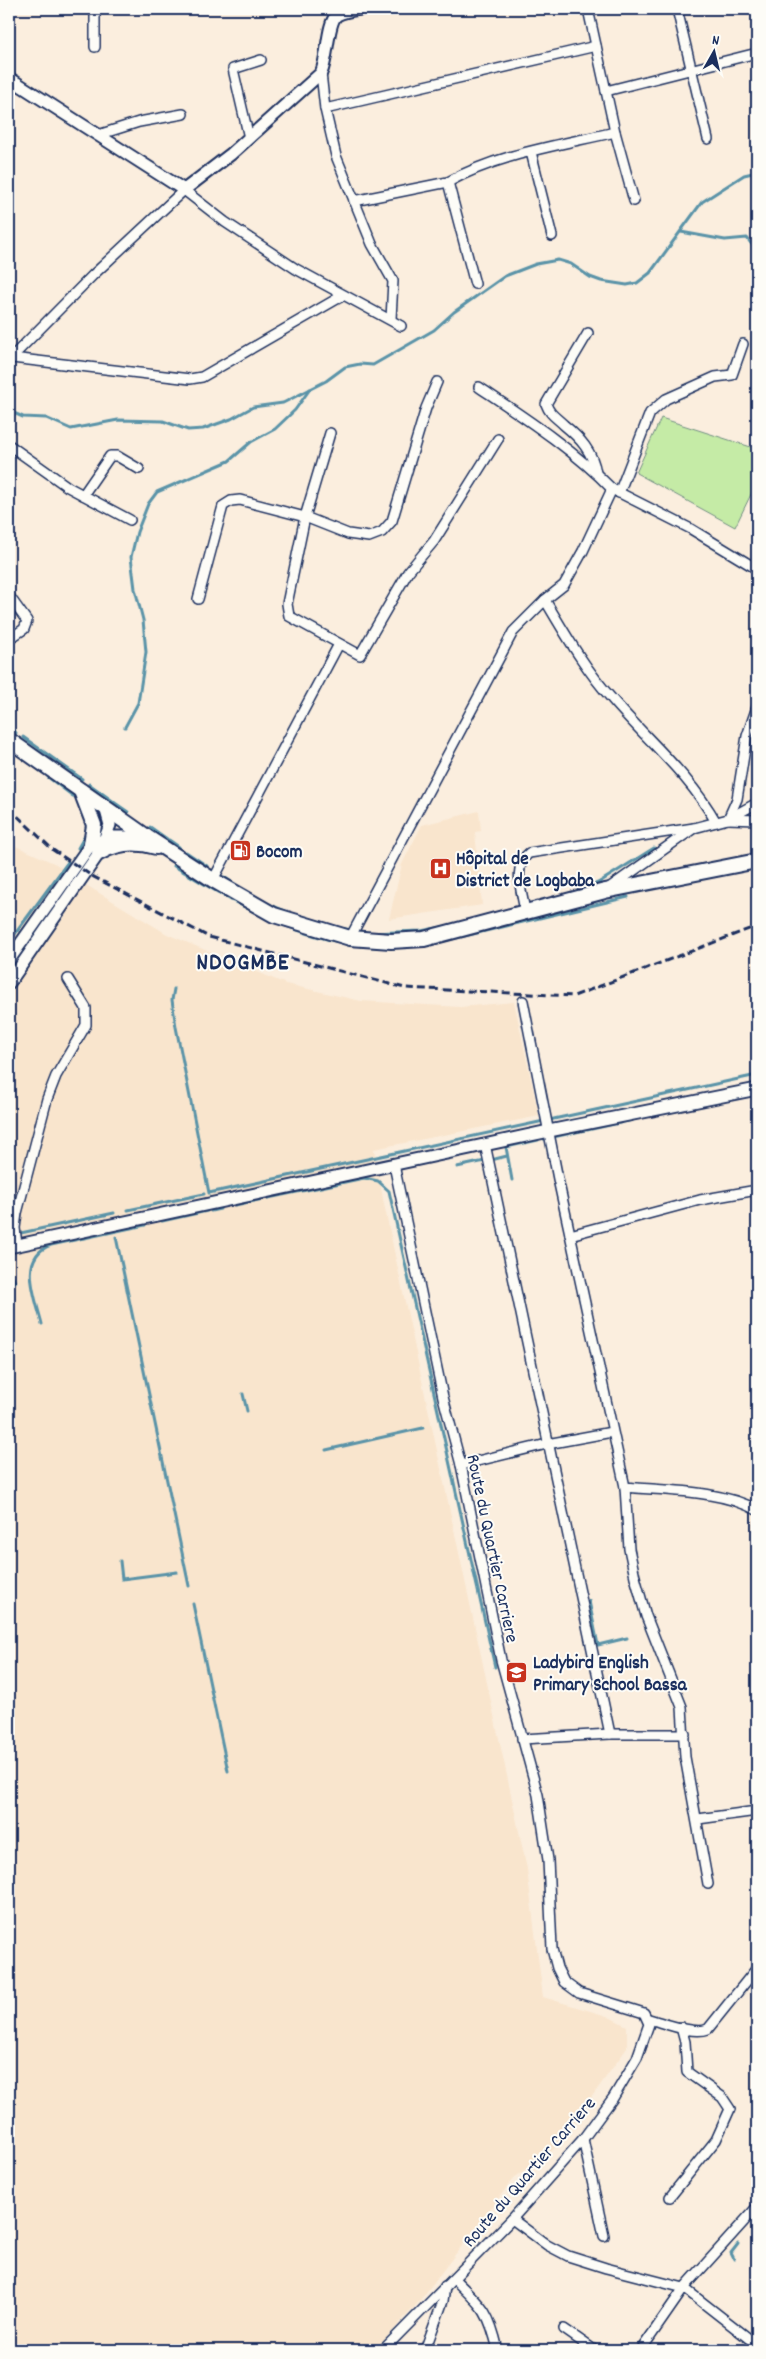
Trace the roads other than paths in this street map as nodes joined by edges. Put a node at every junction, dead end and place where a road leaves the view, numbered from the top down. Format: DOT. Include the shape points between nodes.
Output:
graph roads {
  1 [pos="95,9"];
  2 [pos="361,9"];
  3 [pos="588,9"];
  4 [pos="677,9"];
  5 [pos="596,46"];
  6 [pos="94,47"];
  7 [pos="757,53"];
  8 [pos="261,60"];
  9 [pos="692,70"];
  10 [pos="321,72"];
  11 [pos="11,83"];
  12 [pos="606,91"];
  13 [pos="325,110"];
  14 [pos="183,114"];
  15 [pos="615,132"];
  16 [pos="98,135"];
  17 [pos="249,138"];
  18 [pos="708,139"];
  19 [pos="530,152"];
  20 [pos="448,182"];
  21 [pos="184,190"];
  22 [pos="354,201"];
  23 [pos="634,201"];
  24 [pos="552,236"];
  25 [pos="475,284"];
  26 [pos="342,296"];
  27 [pos="391,319"];
  28 [pos="401,326"];
  29 [pos="588,333"];
  30 [pos="743,344"];
  31 [pos="10,359"];
  32 [pos="437,382"];
  33 [pos="479,388"];
  34 [pos="330,433"];
  35 [pos="498,439"];
  36 [pos="9,445"];
  37 [pos="139,470"];
  38 [pos="596,473"];
  39 [pos="615,491"];
  40 [pos="83,495"];
  41 [pos="305,517"];
  42 [pos="130,520"];
  43 [pos="757,569"];
  44 [pos="9,596"];
  45 [pos="198,599"];
  46 [pos="545,600"];
  47 [pos="9,639"];
  48 [pos="339,644"];
  49 [pos="757,707"];
  50 [pos="9,740"];
  51 [pos="81,790"];
  52 [pos="757,803"];
  53 [pos="105,807"];
  54 [pos="728,819"];
  55 [pos="757,820"];
  56 [pos="716,822"];
  57 [pos="694,828"];
  58 [pos="147,837"];
  59 [pos="106,838"];
  60 [pos="95,849"];
  61 [pos="167,850"];
  62 [pos="757,861"];
  63 [pos="213,880"];
  64 [pos="605,890"];
  65 [pos="525,911"];
  66 [pos="350,938"];
  67 [pos="9,960"];
  68 [pos="68,979"];
  69 [pos="9,983"];
  70 [pos="523,1001"];
  71 [pos="757,1089"];
  72 [pos="549,1130"];
  73 [pos="485,1144"];
  74 [pos="394,1165"];
  75 [pos="757,1190"];
  76 [pos="570,1235"];
  77 [pos="13,1246"];
  78 [pos="612,1432"];
  79 [pos="547,1444"];
  80 [pos="461,1465"];
  81 [pos="625,1487"];
  82 [pos="757,1510"];
  83 [pos="610,1734"];
  84 [pos="685,1734"];
  85 [pos="522,1739"];
  86 [pos="757,1811"];
  87 [pos="698,1819"];
  88 [pos="708,1884"];
  89 [pos="757,1968"];
  90 [pos="649,2019"];
  91 [pos="681,2027"];
  92 [pos="583,2139"];
  93 [pos="670,2197"];
  94 [pos="757,2207"];
  95 [pos="512,2219"];
  96 [pos="604,2236"];
  97 [pos="454,2279"];
  98 [pos="445,2286"];
  99 [pos="684,2288"];
  100 [pos="564,2329"];
  101 [pos="757,2345"];
  102 [pos="383,2350"];
  103 [pos="425,2350"];
  104 [pos="498,2350"];
  105 [pos="594,2350"];
  106 [pos="641,2350"];
  1 -- 6 [label="street"];
  2 -- 10 [label="street" via="336,16 332,22 327,58"];
  3 -- 5 [label="street"];
  4 -- 9 [label="street"];
  5 -- 12 [label="street"];
  5 -- 13 [label="street"];
  7 -- 9 [label="street"];
  8 -- 17 [label="street" via="233,69"];
  9 -- 12 [label="street"];
  9 -- 18 [label="street"];
  10 -- 13 [label="street"];
  10 -- 17 [label="street"];
  11 -- 16 [label="street"];
  12 -- 15 [label="street"];
  13 -- 22 [label="street" via="336,156"];
  14 -- 16 [label="street" via="139,122"];
  15 -- 19 [label="street"];
  15 -- 23 [label="street"];
  16 -- 21 [label="street"];
  17 -- 21 [label="street"];
  19 -- 20 [label="street"];
  19 -- 24 [label="street"];
  20 -- 22 [label="street"];
  20 -- 25 [label="street"];
  21 -- 26 [label="street" via="224,222"];
  21 -- 31 [label="street"];
  22 -- 27 [label="street" via="372,244 393,281"];
  26 -- 27 [label="street"];
  26 -- 31 [label="street" via="202,377 190,379"];
  27 -- 28 [label="street"];
  29 -- 38 [label="street" via="546,404 550,414 585,446 594,459"];
  30 -- 39 [label="street" via="732,375 715,377 666,400 650,412"];
  32 -- 41 [label="street" via="392,521 382,532 369,537 348,534"];
  33 -- 38 [label="street" via="541,429"];
  34 -- 41 [label="street"];
  35 -- 48 [label="street" via="434,541 408,572 360,655"];
  36 -- 40 [label="street"];
  37 -- 40 [label="street" via="117,456 110,456"];
  38 -- 39 [label="street"];
  39 -- 43 [label="street" via="691,529"];
  39 -- 46 [label="street" via="564,585"];
  40 -- 42 [label="street"];
  41 -- 45 [label="street" via="240,500 223,506"];
  41 -- 48 [label="street" via="289,585 289,616"];
  44 -- 47 [label="street" via="27,621 24,629"];
  46 -- 56 [label="street" via="583,663 611,699 685,776 703,798"];
  46 -- 66 [label="street" via="513,632"];
  48 -- 63 [label="street"];
  49 -- 54 [label="street" via="747,736 737,799"];
  50 -- 51 [label="main road"];
  51 -- 53 [label="main road"];
  51 -- 60 [label="main road" via="94,825"];
  52 -- 54 [label="street"];
  53 -- 58 [label="main road"];
  53 -- 59 [label="street" via="110,820"];
  54 -- 55 [label="street"];
  54 -- 56 [label="street"];
  56 -- 57 [label="street"];
  57 -- 64 [label="street"];
  57 -- 65 [label="street" via="529,853 522,858 519,867"];
  58 -- 59 [label="street"];
  58 -- 61 [label="main road"];
  59 -- 60 [label="street"];
  60 -- 61 [label="main road" via="128,843"];
  60 -- 67 [label="street"];
  60 -- 69 [label="street"];
  61 -- 63 [label="main road"];
  62 -- 64 [label="main road"];
  63 -- 66 [label="main road" via="274,915"];
  64 -- 65 [label="main road"];
  65 -- 66 [label="main road" via="424,939"];
  68 -- 77 [label="street" via="86,1008 86,1025 47,1098 17,1213"];
  70 -- 72 [label="street"];
  71 -- 72 [label="street"];
  72 -- 73 [label="street"];
  72 -- 76 [label="street"];
  73 -- 74 [label="street"];
  73 -- 79 [label="street"];
  74 -- 77 [label="street"];
  74 -- 80 [label="street, Route du Quartier Carriere" via="443,1397"];
  75 -- 76 [label="street" via="700,1200"];
  76 -- 78 [label="street"];
  78 -- 79 [label="street"];
  78 -- 81 [label="street"];
  79 -- 80 [label="street"];
  79 -- 83 [label="street"];
  80 -- 85 [label="street, Route du Quartier Carriere" via="501,1660"];
  81 -- 82 [label="street" via="722,1497"];
  81 -- 84 [label="street" via="634,1577 682,1706"];
  83 -- 84 [label="street"];
  83 -- 85 [label="street"];
  84 -- 87 [label="street" via="685,1757"];
  85 -- 90 [label="street, Route du Quartier Carriere" via="538,1795 548,1860 552,1949 557,1968 564,1982 579,1993 644,2013"];
  86 -- 87 [label="street"];
  87 -- 88 [label="street"];
  89 -- 91 [label="street" via="708,2029 702,2032"];
  90 -- 91 [label="street"];
  90 -- 92 [label="street, Route du Quartier Carriere" via="637,2058"];
  91 -- 93 [label="street" via="686,2042 687,2072 722,2097 730,2109 716,2140"];
  92 -- 95 [label="street, Route du Quartier Carriere"];
  92 -- 96 [label="street"];
  94 -- 99 [label="street"];
  95 -- 97 [label="street, Route du Quartier Carriere"];
  95 -- 99 [label="street" via="568,2256"];
  97 -- 98 [label="street, Route du Quartier Carriere"];
  97 -- 104 [label="street" via="482,2306"];
  98 -- 102 [label="street, Route du Quartier Carriere"];
  98 -- 103 [label="street" via="443,2301"];
  99 -- 101 [label="street"];
  99 -- 106 [label="street"];
  100 -- 105 [label="street"];
}
